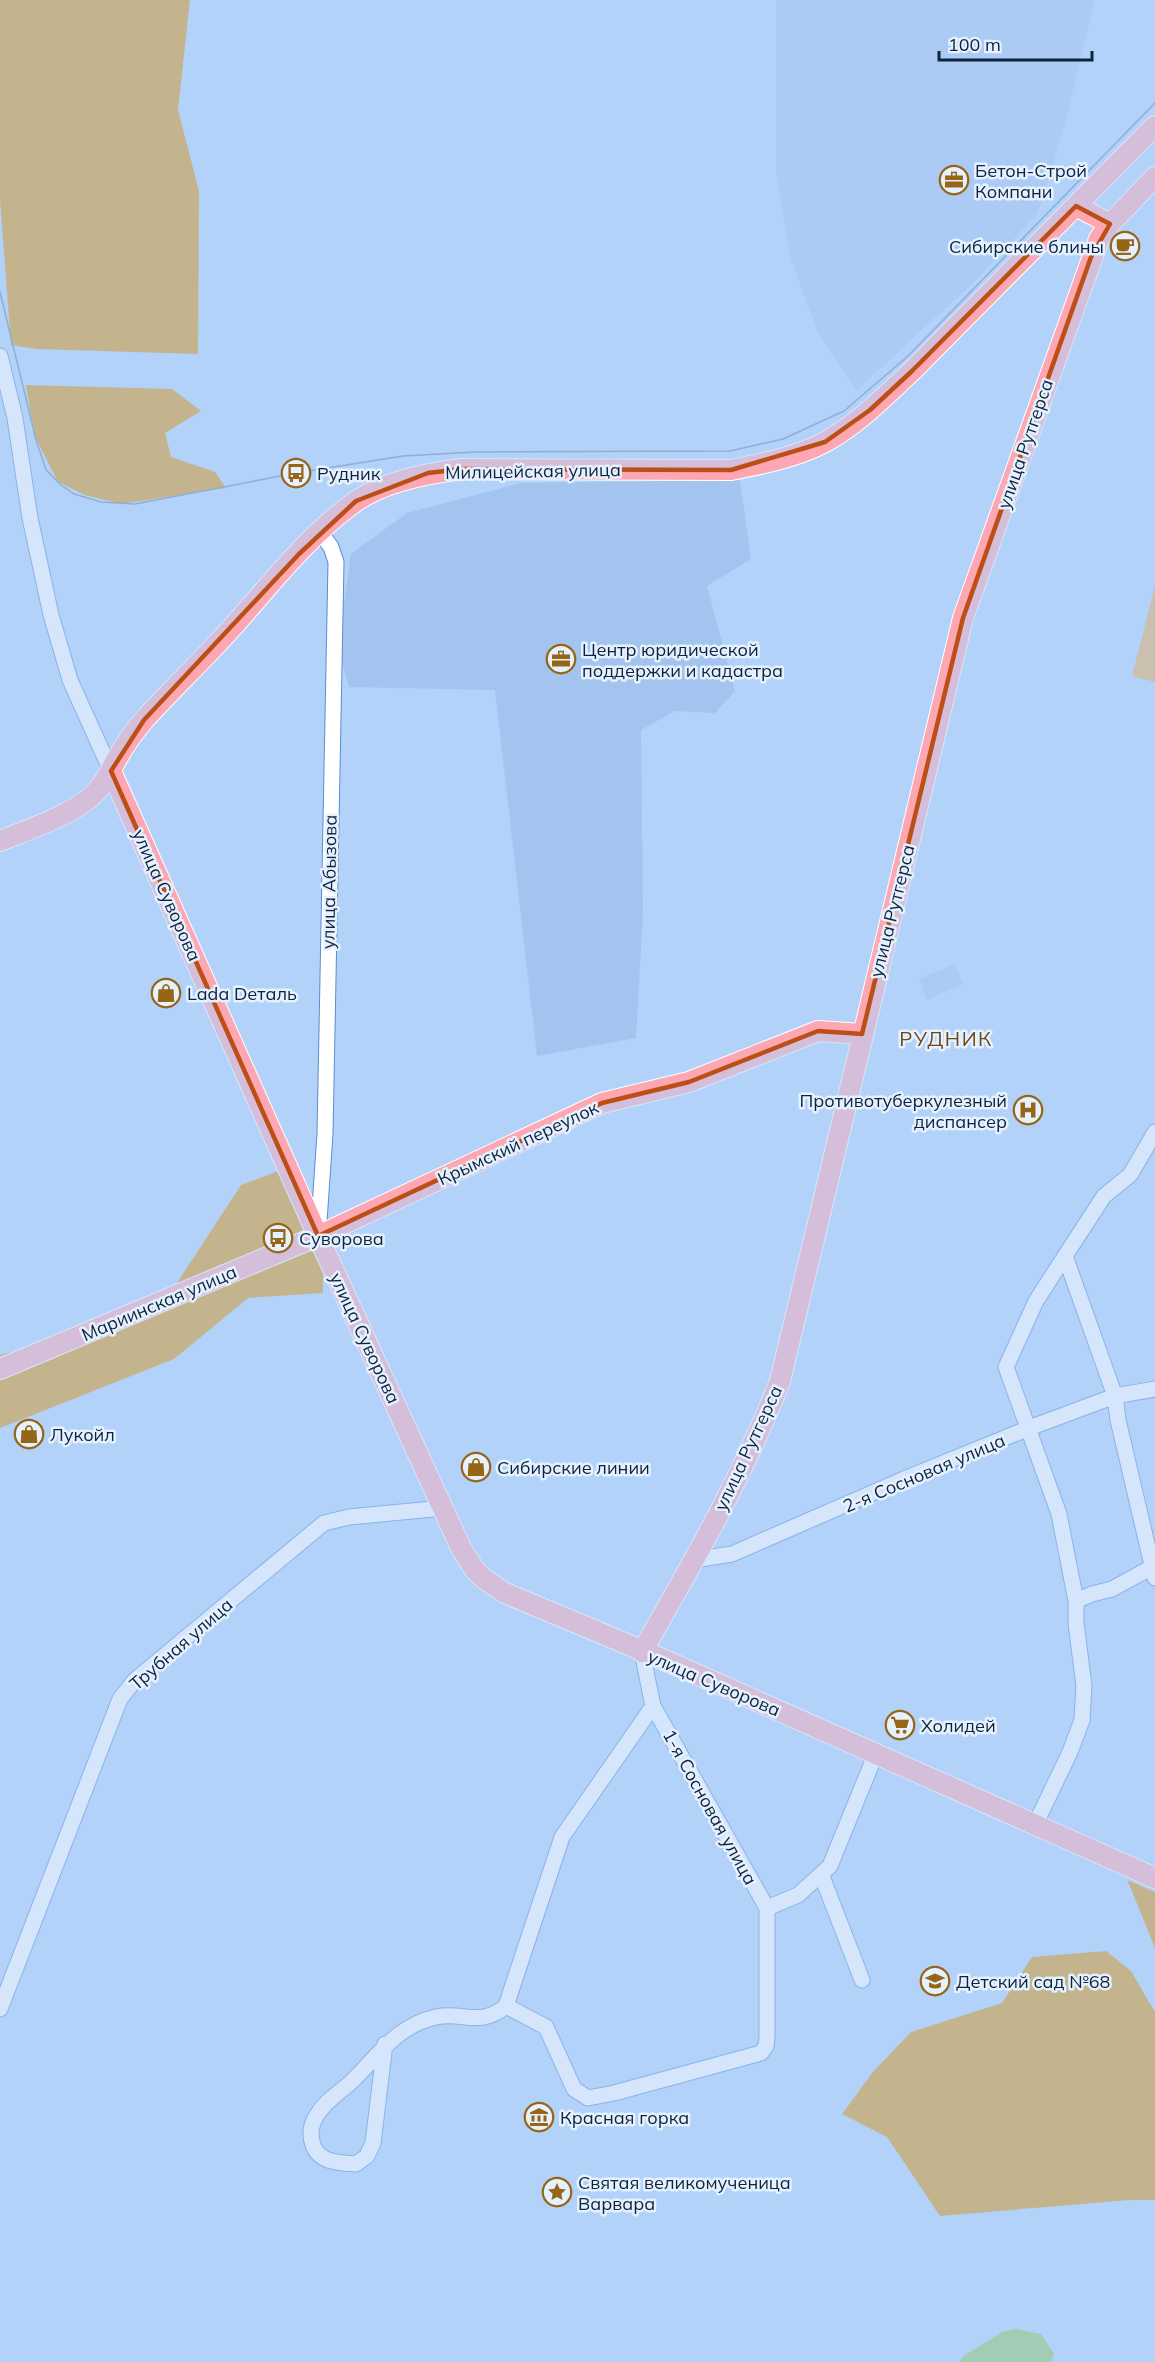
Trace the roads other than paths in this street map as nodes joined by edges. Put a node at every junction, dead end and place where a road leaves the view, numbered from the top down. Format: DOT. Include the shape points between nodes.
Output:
graph roads {
  1 [pos="1155,126"];
  2 [pos="1155,177"];
  3 [pos="1076,206"];
  4 [pos="1110,224"];
  5 [pos="0,356"];
  6 [pos="320,532"];
  7 [pos="111,771"];
  8 [pos="84,803"];
  9 [pos="131,816"];
  10 [pos="0,842"];
  11 [pos="862,1034"];
  12 [pos="1155,1132"];
  13 [pos="318,1236"];
  14 [pos="1065,1256"];
  15 [pos="0,1369"];
  16 [pos="1155,1389"];
  17 [pos="1115,1396"];
  18 [pos="1029,1428"];
  19 [pos="443,1508"];
  20 [pos="694,1560"];
  21 [pos="1154,1572"];
  22 [pos="1076,1601"];
  23 [pos="642,1652"];
  24 [pos="653,1706"];
  25 [pos="876,1754"];
  26 [pos="1035,1825"];
  27 [pos="821,1874"];
  28 [pos="1155,1878"];
  29 [pos="767,1908"];
  30 [pos="862,1980"];
  31 [pos="506,2006"];
  32 [pos="0,2009"];
  33 [pos="385,2044"];
  1 -- 3 [label="main road"];
  2 -- 4 [label="main road, улица Рутгерса"];
  3 -- 4 [label="main road"];
  3 -- 6 [label="main road, Милицейская улица" via="912,371 870,410 825,442 732,470 474,469 428,473 356,501"];
  4 -- 11 [label="main road, улица Рутгерса" via="1091,257 963,618"];
  5 -- 7 [label="street, улица Суворова" via="51,615 70,680"];
  6 -- 7 [label="main road, Милицейская улица" via="144,720"];
  6 -- 13 [label="street, улица Абызова" via="336,562 325,1134"];
  7 -- 8 [label="main road, Милицейская улица"];
  7 -- 9 [label="main road, улица Суворова"];
  8 -- 9 [label="main road" via="109,801"];
  8 -- 10 [label="main road"];
  9 -- 13 [label="main road, улица Суворова"];
  11 -- 13 [label="main road, Крымский переулок" via="818,1031 689,1082 602,1103"];
  11 -- 20 [label="main road, улица Рутгерса" via="780,1381 748,1457"];
  12 -- 14 [label="street" via="1130,1175 1104,1196"];
  13 -- 15 [label="main road, Мариинская улица"];
  13 -- 19 [label="main road, улица Суворова"];
  14 -- 17 [label="street"];
  14 -- 18 [label="street" via="1036,1301 1006,1367"];
  16 -- 17 [label="street, 2-я Сосновая улица"];
  17 -- 18 [label="street, 2-я Сосновая улица"];
  17 -- 21 [label="street"];
  18 -- 20 [label="street, 2-я Сосновая улица" via="743,1550"];
  18 -- 22 [label="street" via="1059,1514"];
  19 -- 23 [label="main road, улица Суворова" via="467,1559 493,1586"];
  19 -- 32 [label="street, Трубная улица" via="324,1523 135,1680 120,1699"];
  20 -- 23 [label="main road, улица Рутгерса"];
  21 -- 22 [label="street"];
  22 -- 26 [label="street" via="1084,1686 1082,1720"];
  23 -- 24 [label="street, 1-я Сосновая улица"];
  23 -- 25 [label="main road, улица Суворова"];
  24 -- 29 [label="street, 1-я Сосновая улица"];
  24 -- 31 [label="street" via="562,1837"];
  25 -- 26 [label="main road, улица Суворова"];
  25 -- 27 [label="street" via="830,1866"];
  26 -- 28 [label="main road, улица Суворова"];
  27 -- 29 [label="street" via="798,1895"];
  27 -- 30 [label="street"];
  29 -- 31 [label="street" via="767,2037 761,2052 588,2098 573,2089 546,2027"];
  31 -- 33 [label="street" via="495,2015 480,2018 437,2016"];
  33 -- 33 [label="street" via="373,2143 367,2156 356,2164 322,2157 313,2147 310,2131 318,2114"];
}
